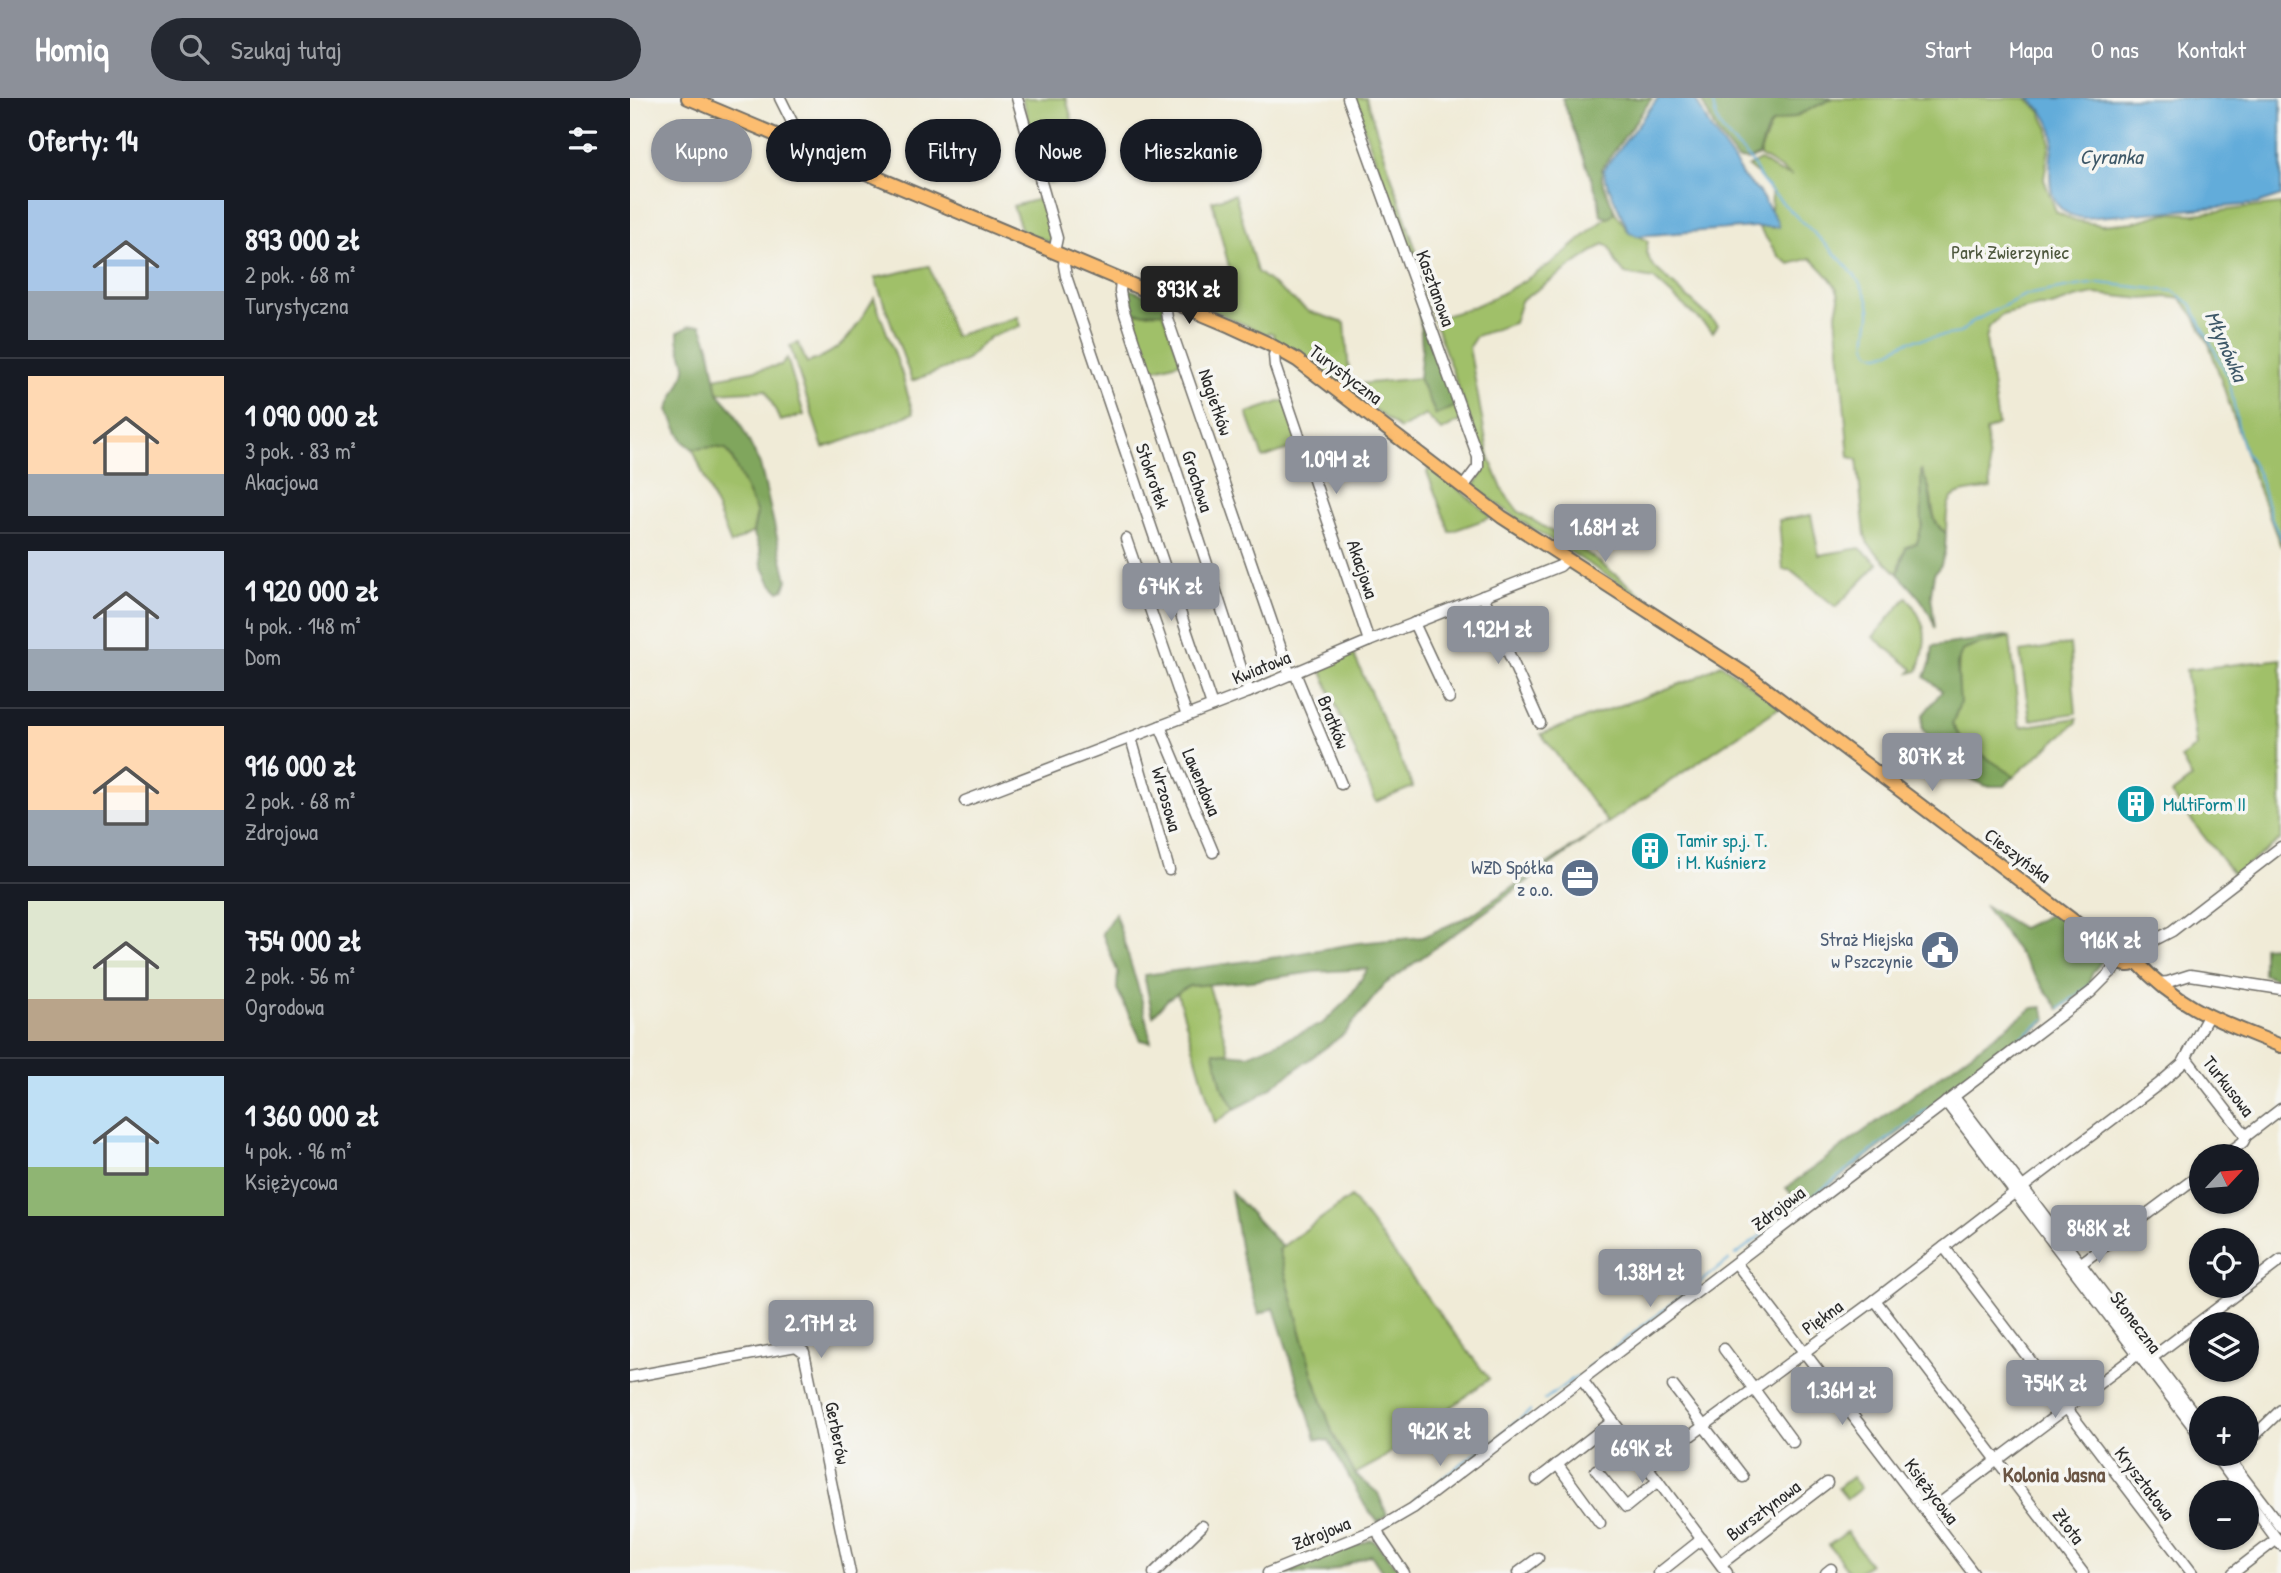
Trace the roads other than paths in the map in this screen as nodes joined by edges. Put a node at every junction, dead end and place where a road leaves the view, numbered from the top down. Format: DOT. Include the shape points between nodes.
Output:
graph roads {
  1 [pos="689,98"];
  2 [pos="780,98"];
  3 [pos="1017,98"];
  4 [pos="1348,98"];
  5 [pos="790,119"];
  6 [pos="766,131"];
  7 [pos="888,182"];
  8 [pos="1060,254"];
  9 [pos="1121,280"];
  10 [pos="1168,300"];
  11 [pos="1278,348"];
  12 [pos="1463,487"];
  13 [pos="1126,539"];
  14 [pos="1567,559"];
  15 [pos="1483,596"];
  16 [pos="1414,623"];
  17 [pos="1369,641"];
  18 [pos="1731,664"];
  19 [pos="1292,674"];
  20 [pos="1249,692"];
  21 [pos="1448,698"];
  22 [pos="1212,706"];
  23 [pos="1187,716"];
  24 [pos="1540,723"];
  25 [pos="1160,726"];
  26 [pos="1131,737"];
  27 [pos="1340,784"];
  28 [pos="965,801"];
  29 [pos="2281,847"];
  30 [pos="1213,852"];
  31 [pos="1169,870"];
  32 [pos="2117,948"];
  33 [pos="2139,948"];
  34 [pos="2137,962"];
  35 [pos="2120,963"];
  36 [pos="2176,979"];
  37 [pos="2158,983"];
  38 [pos="2281,989"];
  39 [pos="2174,996"];
  40 [pos="2208,1016"];
  41 [pos="2281,1046"];
  42 [pos="2186,1058"];
  43 [pos="1950,1099"];
  44 [pos="2281,1109"];
  45 [pos="2246,1136"];
  46 [pos="2240,1144"];
  47 [pos="2189,1183"];
  48 [pos="2018,1189"];
  49 [pos="1944,1247"];
  50 [pos="2281,1260"];
  51 [pos="1736,1262"];
  52 [pos="2080,1264"];
  53 [pos="2259,1277"];
  54 [pos="2229,1298"];
  55 [pos="1875,1300"];
  56 [pos="1724,1349"];
  57 [pos="1804,1352"];
  58 [pos="2144,1356"];
  59 [pos="630,1377"];
  60 [pos="1582,1380"];
  61 [pos="1673,1387"];
  62 [pos="1753,1388"];
  63 [pos="2066,1408"];
  64 [pos="2189,1409"];
  65 [pos="2281,1410"];
  66 [pos="2189,1420"];
  67 [pos="1613,1421"];
  68 [pos="1703,1426"];
  69 [pos="2259,1431"];
  70 [pos="1793,1442"];
  71 [pos="1997,1460"];
  72 [pos="1557,1464"];
  73 [pos="2233,1466"];
  74 [pos="1648,1467"];
  75 [pos="1596,1470"];
  76 [pos="1743,1477"];
  77 [pos="1537,1480"];
  78 [pos="1658,1482"];
  79 [pos="1827,1483"];
  80 [pos="1927,1513"];
  81 [pos="2259,1515"];
  82 [pos="1600,1523"];
  83 [pos="1202,1526"];
  84 [pos="2281,1527"];
  85 [pos="1377,1529"];
  86 [pos="1702,1539"];
  87 [pos="2279,1542"];
  88 [pos="1538,1558"];
  89 [pos="1724,1569"];
  90 [pos="850,1573"];
  91 [pos="1154,1573"];
  92 [pos="1268,1573"];
  93 [pos="1404,1573"];
  94 [pos="1518,1573"];
  95 [pos="1659,1573"];
  96 [pos="1972,1573"];
  97 [pos="2083,1573"];
  98 [pos="2192,1573"];
  99 [pos="2233,1573"];
  1 -- 6 [label="main road, Turystyczna"];
  2 -- 5 [label="street"];
  3 -- 8 [label="street"];
  4 -- 12 [label="street, Kasztanowa" via="1478,457 1478,467"];
  7 -- 8 [label="main road, Turystyczna"];
  8 -- 9 [label="main road, Turystyczna"];
  8 -- 22 [label="street, Stokrotek"];
  9 -- 10 [label="main road, Turystyczna"];
  9 -- 20 [label="street, Grochowa" via="1128,322"];
  10 -- 11 [label="main road, Turystyczna"];
  10 -- 19 [label="street, Nagietków" via="1167,318"];
  11 -- 12 [label="main road, Turystyczna"];
  11 -- 17 [label="street, Akacjowa" via="1275,366"];
  12 -- 14 [label="main road, Turystyczna"];
  13 -- 23 [label="street"];
  14 -- 15 [label="street, Kwiatowa" via="1559,567"];
  14 -- 18 [label="main road, Turystyczna"];
  15 -- 16 [label="street, Kwiatowa"];
  15 -- 24 [label="street"];
  16 -- 17 [label="street, Kwiatowa"];
  16 -- 21 [label="street"];
  17 -- 19 [label="street, Kwiatowa"];
  18 -- 32 [label="main road, Cieszyńska" via="2084,929"];
  19 -- 20 [label="street, Kwiatowa"];
  19 -- 27 [label="street, Bratków"];
  20 -- 22 [label="street, Kwiatowa"];
  22 -- 23 [label="street, Kwiatowa"];
  23 -- 25 [label="street, Kwiatowa"];
  25 -- 26 [label="street, Kwiatowa"];
  25 -- 30 [label="street, Lawendowa"];
  26 -- 28 [label="street, Kwiatowa"];
  26 -- 31 [label="street, Wrzosowa"];
  29 -- 33 [label="street" via="2172,931"];
  32 -- 33 [label="main road" via="2130,941"];
  32 -- 35 [label="main road"];
  33 -- 34 [label="main road"];
  34 -- 35 [label="main road" via="2130,966"];
  34 -- 37 [label="main road"];
  35 -- 43 [label="street, Zdrojowa" via="2091,992"];
  36 -- 37 [label="street"];
  36 -- 38 [label="street" via="2196,976"];
  36 -- 39 [label="street"];
  37 -- 39 [label="main road"];
  39 -- 40 [label="main road"];
  40 -- 41 [label="main road"];
  40 -- 42 [label="street, Piękna"];
  42 -- 45 [label="street, Turkusowa"];
  42 -- 48 [label="street, Piękna" via="2159,1084"];
  43 -- 48 [label="street, Słoneczna"];
  43 -- 51 [label="street, Zdrojowa"];
  44 -- 45 [label="street"];
  45 -- 46 [label="street"];
  47 -- 52 [label="street"];
  48 -- 49 [label="street, Piękna"];
  48 -- 52 [label="street, Słoneczna"];
  48 -- 58 [label="street, Słoneczna"];
  49 -- 55 [label="street, Piękna"];
  49 -- 63 [label="street, Kryształowa"];
  50 -- 53 [label="street"];
  51 -- 57 [label="street, Księżycowa"];
  51 -- 60 [label="street, Zdrojowa"];
  52 -- 58 [label="street, Słoneczna"];
  54 -- 58 [label="street"];
  55 -- 57 [label="street, Piękna"];
  55 -- 71 [label="street, Złota"];
  56 -- 62 [label="street"];
  57 -- 62 [label="street, Piękna"];
  57 -- 80 [label="street, Księżycowa"];
  58 -- 63 [label="street"];
  58 -- 64 [label="street, Słoneczna"];
  58 -- 66 [label="street, Słoneczna"];
  59 -- 90 [label="street, Gerberów" via="800,1347"];
  60 -- 67 [label="street"];
  60 -- 85 [label="street, Zdrojowa" via="1413,1508"];
  61 -- 68 [label="street"];
  62 -- 68 [label="street, Piękna"];
  62 -- 70 [label="street"];
  63 -- 71 [label="street"];
  63 -- 98 [label="street, Kryształowa"];
  65 -- 69 [label="street"];
  67 -- 72 [label="street"];
  67 -- 74 [label="street"];
  68 -- 74 [label="street, Piękna"];
  68 -- 76 [label="street"];
  71 -- 80 [label="street"];
  71 -- 97 [label="street, Złota"];
  72 -- 77 [label="street"];
  72 -- 82 [label="street"];
  73 -- 84 [label="street"];
  74 -- 78 [label="street"];
  75 -- 78 [label="street" via="1626,1507"];
  78 -- 86 [label="street"];
  79 -- 89 [label="street, Bursztynowa"];
  80 -- 96 [label="street, Księżycowa"];
  81 -- 87 [label="street"];
  83 -- 91 [label="street"];
  85 -- 92 [label="street, Zdrojowa"];
  85 -- 93 [label="street"];
  86 -- 89 [label="street"];
  86 -- 95 [label="street"];
  87 -- 99 [label="street"];
  88 -- 94 [label="street"];
}
